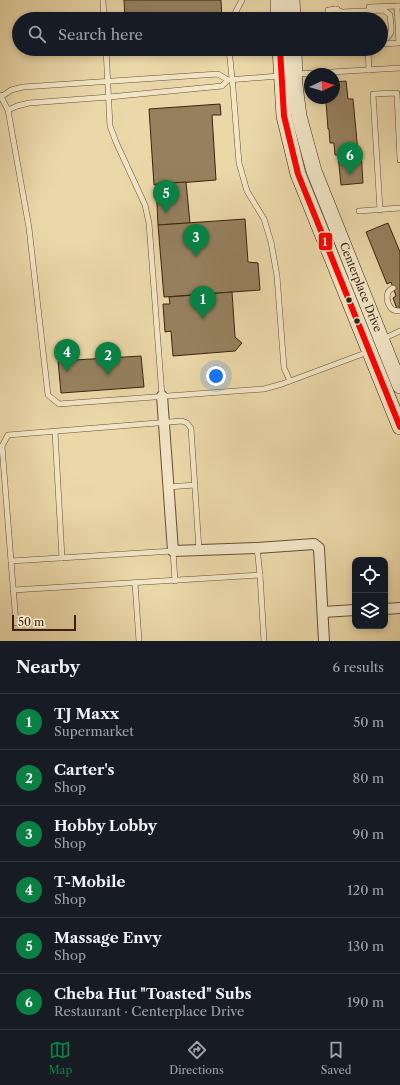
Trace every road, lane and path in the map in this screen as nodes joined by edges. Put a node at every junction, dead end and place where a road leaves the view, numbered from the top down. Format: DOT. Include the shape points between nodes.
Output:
graph roads {
  1 [pos="103,0"];
  2 [pos="242,0"];
  3 [pos="278,0"];
  4 [pos="292,0"];
  5 [pos="398,6"];
  6 [pos="335,9"];
  7 [pos="104,12"];
  8 [pos="236,12"];
  9 [pos="278,12"];
  10 [pos="293,12"];
  11 [pos="328,12"];
  12 [pos="342,12"];
  13 [pos="342,12"];
  14 [pos="386,12"];
  15 [pos="388,13"];
  16 [pos="388,37"];
  17 [pos="388,43"];
  18 [pos="106,56"];
  19 [pos="229,56"];
  20 [pos="282,56"];
  21 [pos="292,56"];
  22 [pos="368,56"];
  23 [pos="400,68"];
  24 [pos="369,70"];
  25 [pos="288,75"];
  26 [pos="230,80"];
  27 [pos="108,81"];
  28 [pos="1,96"];
  29 [pos="109,98"];
  30 [pos="8,110"];
  31 [pos="399,138"];
  32 [pos="400,160"];
  33 [pos="400,208"];
  34 [pos="380,210"];
  35 [pos="359,211"];
  36 [pos="393,288"];
  37 [pos="400,311"];
  38 [pos="400,332"];
  39 [pos="376,345"];
  40 [pos="290,381"];
  41 [pos="400,386"];
  42 [pos="162,396"];
  43 [pos="164,423"];
  44 [pos="400,427"];
  45 [pos="54,432"];
  46 [pos="195,485"];
  47 [pos="168,487"];
  48 [pos="257,548"];
  49 [pos="199,550"];
  50 [pos="173,551"];
  51 [pos="62,558"];
  52 [pos="10,561"];
  53 [pos="260,575"];
  54 [pos="175,580"];
  55 [pos="136,583"];
  56 [pos="13,590"];
  57 [pos="400,608"];
  58 [pos="388,609"];
  59 [pos="352,610"];
  60 [pos="323,612"];
  61 [pos="16,623"];
  62 [pos="139,641"];
  63 [pos="264,641"];
  64 [pos="324,641"];
  1 -- 7 [label="lane"];
  2 -- 8 [label="lane"];
  3 -- 9 [label="street"];
  4 -- 10 [label="street"];
  5 -- 6 [label="lane"];
  5 -- 17 [label="lane" via="399,43"];
  6 -- 11 [label="lane"];
  6 -- 13 [label="lane"];
  12 -- 14 [label="lane"];
  15 -- 16 [label="lane" via="391,33"];
  18 -- 27 [label="lane"];
  19 -- 26 [label="lane"];
  20 -- 25 [label="street, Centerplace Drive"];
  21 -- 25 [label="street, Centerplace Drive"];
  22 -- 24 [label="lane"];
  23 -- 24 [label="lane"];
  24 -- 25 [label="lane"];
  25 -- 26 [label="lane"];
  25 -- 39 [label="street, Centerplace Drive" via="284,116 298,174"];
  26 -- 27 [label="lane" via="218,74"];
  26 -- 29 [label="lane" via="222,86"];
  26 -- 40 [label="lane" via="239,163 247,191 264,219 271,242 277,276 284,368"];
  27 -- 28 [label="lane" via="23,87"];
  27 -- 29 [label="lane"];
  28 -- 30 [label="lane"];
  29 -- 30 [label="lane" via="29,103"];
  29 -- 42 [label="lane" via="110,126 145,205 149,223"];
  30 -- 42 [label="lane" via="29,228 48,395 59,404"];
  31 -- 32 [label="lane"];
  31 -- 34 [label="lane" via="397,92 373,94"];
  33 -- 34 [label="lane"];
  34 -- 35 [label="lane"];
  36 -- 37 [label="lane" via="388,291 387,296 391,308"];
  38 -- 39 [label="lane"];
  39 -- 40 [label="lane"];
  39 -- 41 [label="street, Centerplace Drive"];
  39 -- 44 [label="street, Centerplace Drive"];
  40 -- 42 [label="lane" via="264,389"];
  42 -- 43 [label="street"];
  43 -- 45 [label="lane"];
  43 -- 46 [label="lane" via="182,421 191,428"];
  43 -- 47 [label="street"];
  45 -- 51 [label="lane"];
  45 -- 52 [label="lane" via="8,435 2,446"];
  46 -- 47 [label="lane"];
  46 -- 49 [label="lane"];
  47 -- 50 [label="street"];
  48 -- 49 [label="street"];
  48 -- 53 [label="lane"];
  48 -- 60 [label="street" via="314,544 319,548"];
  49 -- 50 [label="street"];
  50 -- 51 [label="lane"];
  50 -- 54 [label="lane"];
  51 -- 52 [label="lane"];
  52 -- 56 [label="lane"];
  53 -- 54 [label="lane"];
  53 -- 63 [label="lane"];
  54 -- 55 [label="lane"];
  55 -- 56 [label="lane"];
  55 -- 62 [label="lane"];
  56 -- 61 [label="lane"];
  57 -- 58 [label="street"];
  59 -- 60 [label="street"];
  60 -- 64 [label="street"];
}
